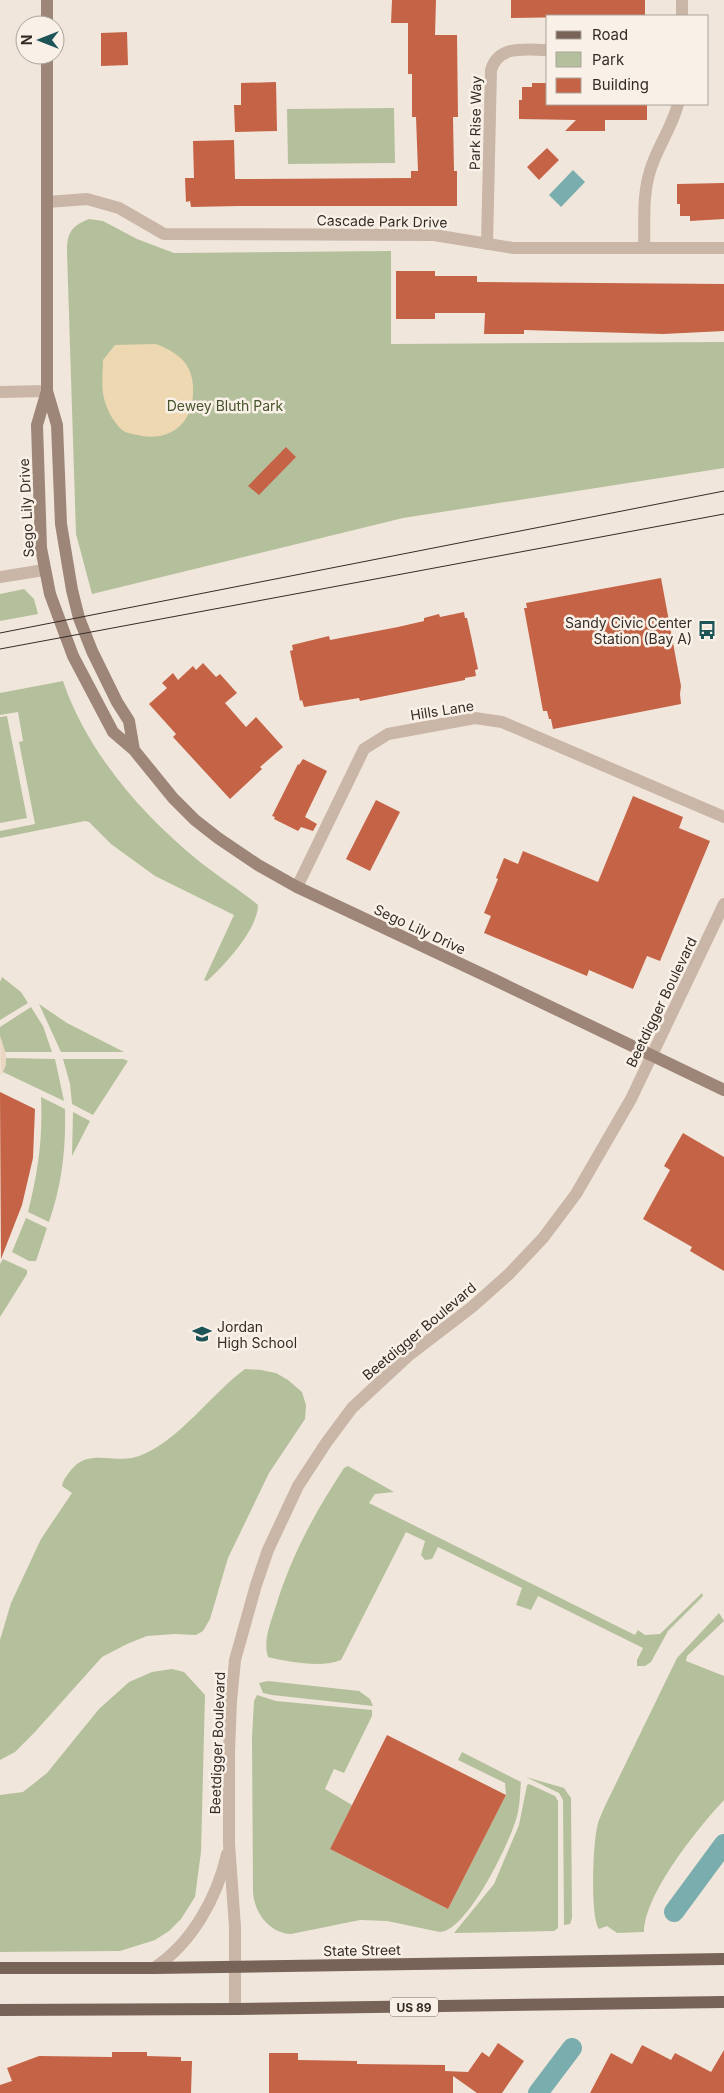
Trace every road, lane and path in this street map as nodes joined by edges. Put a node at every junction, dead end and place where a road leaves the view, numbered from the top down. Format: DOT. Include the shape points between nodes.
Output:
graph roads {
  1 [pos="46,0"];
  2 [pos="682,0"];
  3 [pos="46,15"];
  4 [pos="682,15"];
  5 [pos="546,50"];
  6 [pos="46,65"];
  7 [pos="678,105"];
  8 [pos="46,202"];
  9 [pos="487,244"];
  10 [pos="644,248"];
  11 [pos="724,248"];
  12 [pos="0,392"];
  13 [pos="47,392"];
  14 [pos="44,570"];
  15 [pos="0,577"];
  16 [pos="134,750"];
  17 [pos="724,817"];
  18 [pos="297,887"];
  19 [pos="724,904"];
  20 [pos="652,1055"];
  21 [pos="724,1090"];
  22 [pos="229,1844"];
  23 [pos="724,1959"];
  24 [pos="235,1966"];
  25 [pos="0,1968"];
  26 [pos="154,1968"];
  27 [pos="724,2002"];
  28 [pos="235,2009"];
  29 [pos="0,2010"];
  1 -- 3 [label="main road"];
  2 -- 4 [label="street"];
  5 -- 9 [label="street, Park Rise Way" via="506,51 496,58 491,70"];
  6 -- 8 [label="main road, Sego Lily Drive"];
  7 -- 10 [label="street" via="649,172 644,201"];
  8 -- 9 [label="street, Cascade Park Drive" via="87,199 119,208 164,234 434,235"];
  8 -- 13 [label="main road, Sego Lily Drive"];
  9 -- 10 [label="street, Cascade Park Drive" via="513,248"];
  10 -- 11 [label="street, Cascade Park Drive"];
  12 -- 13 [label="street"];
  13 -- 14 [label="main road, Sego Lily Drive" via="37,425 40,541"];
  13 -- 16 [label="main road, Sego Lily Drive" via="57,425 60,524 72,590 92,651 129,721"];
  14 -- 15 [label="street"];
  14 -- 16 [label="main road, Sego Lily Drive" via="73,656 113,732"];
  16 -- 18 [label="main road, Sego Lily Drive" via="195,820 258,865"];
  17 -- 18 [label="street, Hills Lane" via="502,722 475,718 388,734 364,749"];
  18 -- 20 [label="main road, Sego Lily Drive"];
  19 -- 20 [label="street, Beetdigger Boulevard"];
  20 -- 21 [label="main road, Sego Lily Drive"];
  20 -- 22 [label="street, Beetdigger Boulevard" via="594,1166 542,1238 491,1291 408,1356 352,1408 298,1486 268,1550 235,1660 229,1752"];
  22 -- 24 [label="street, Beetdigger Boulevard"];
  22 -- 26 [label="street, Beetdigger Boulevard" via="221,1877 204,1913 175,1952"];
  23 -- 24 [label="main road, State Street"];
  24 -- 26 [label="main road, State Street"];
  24 -- 28 [label="street, Beetdigger Boulevard"];
  25 -- 26 [label="main road, State Street"];
  27 -- 28 [label="main road, US 89"];
  28 -- 29 [label="main road, US 89"];
}
